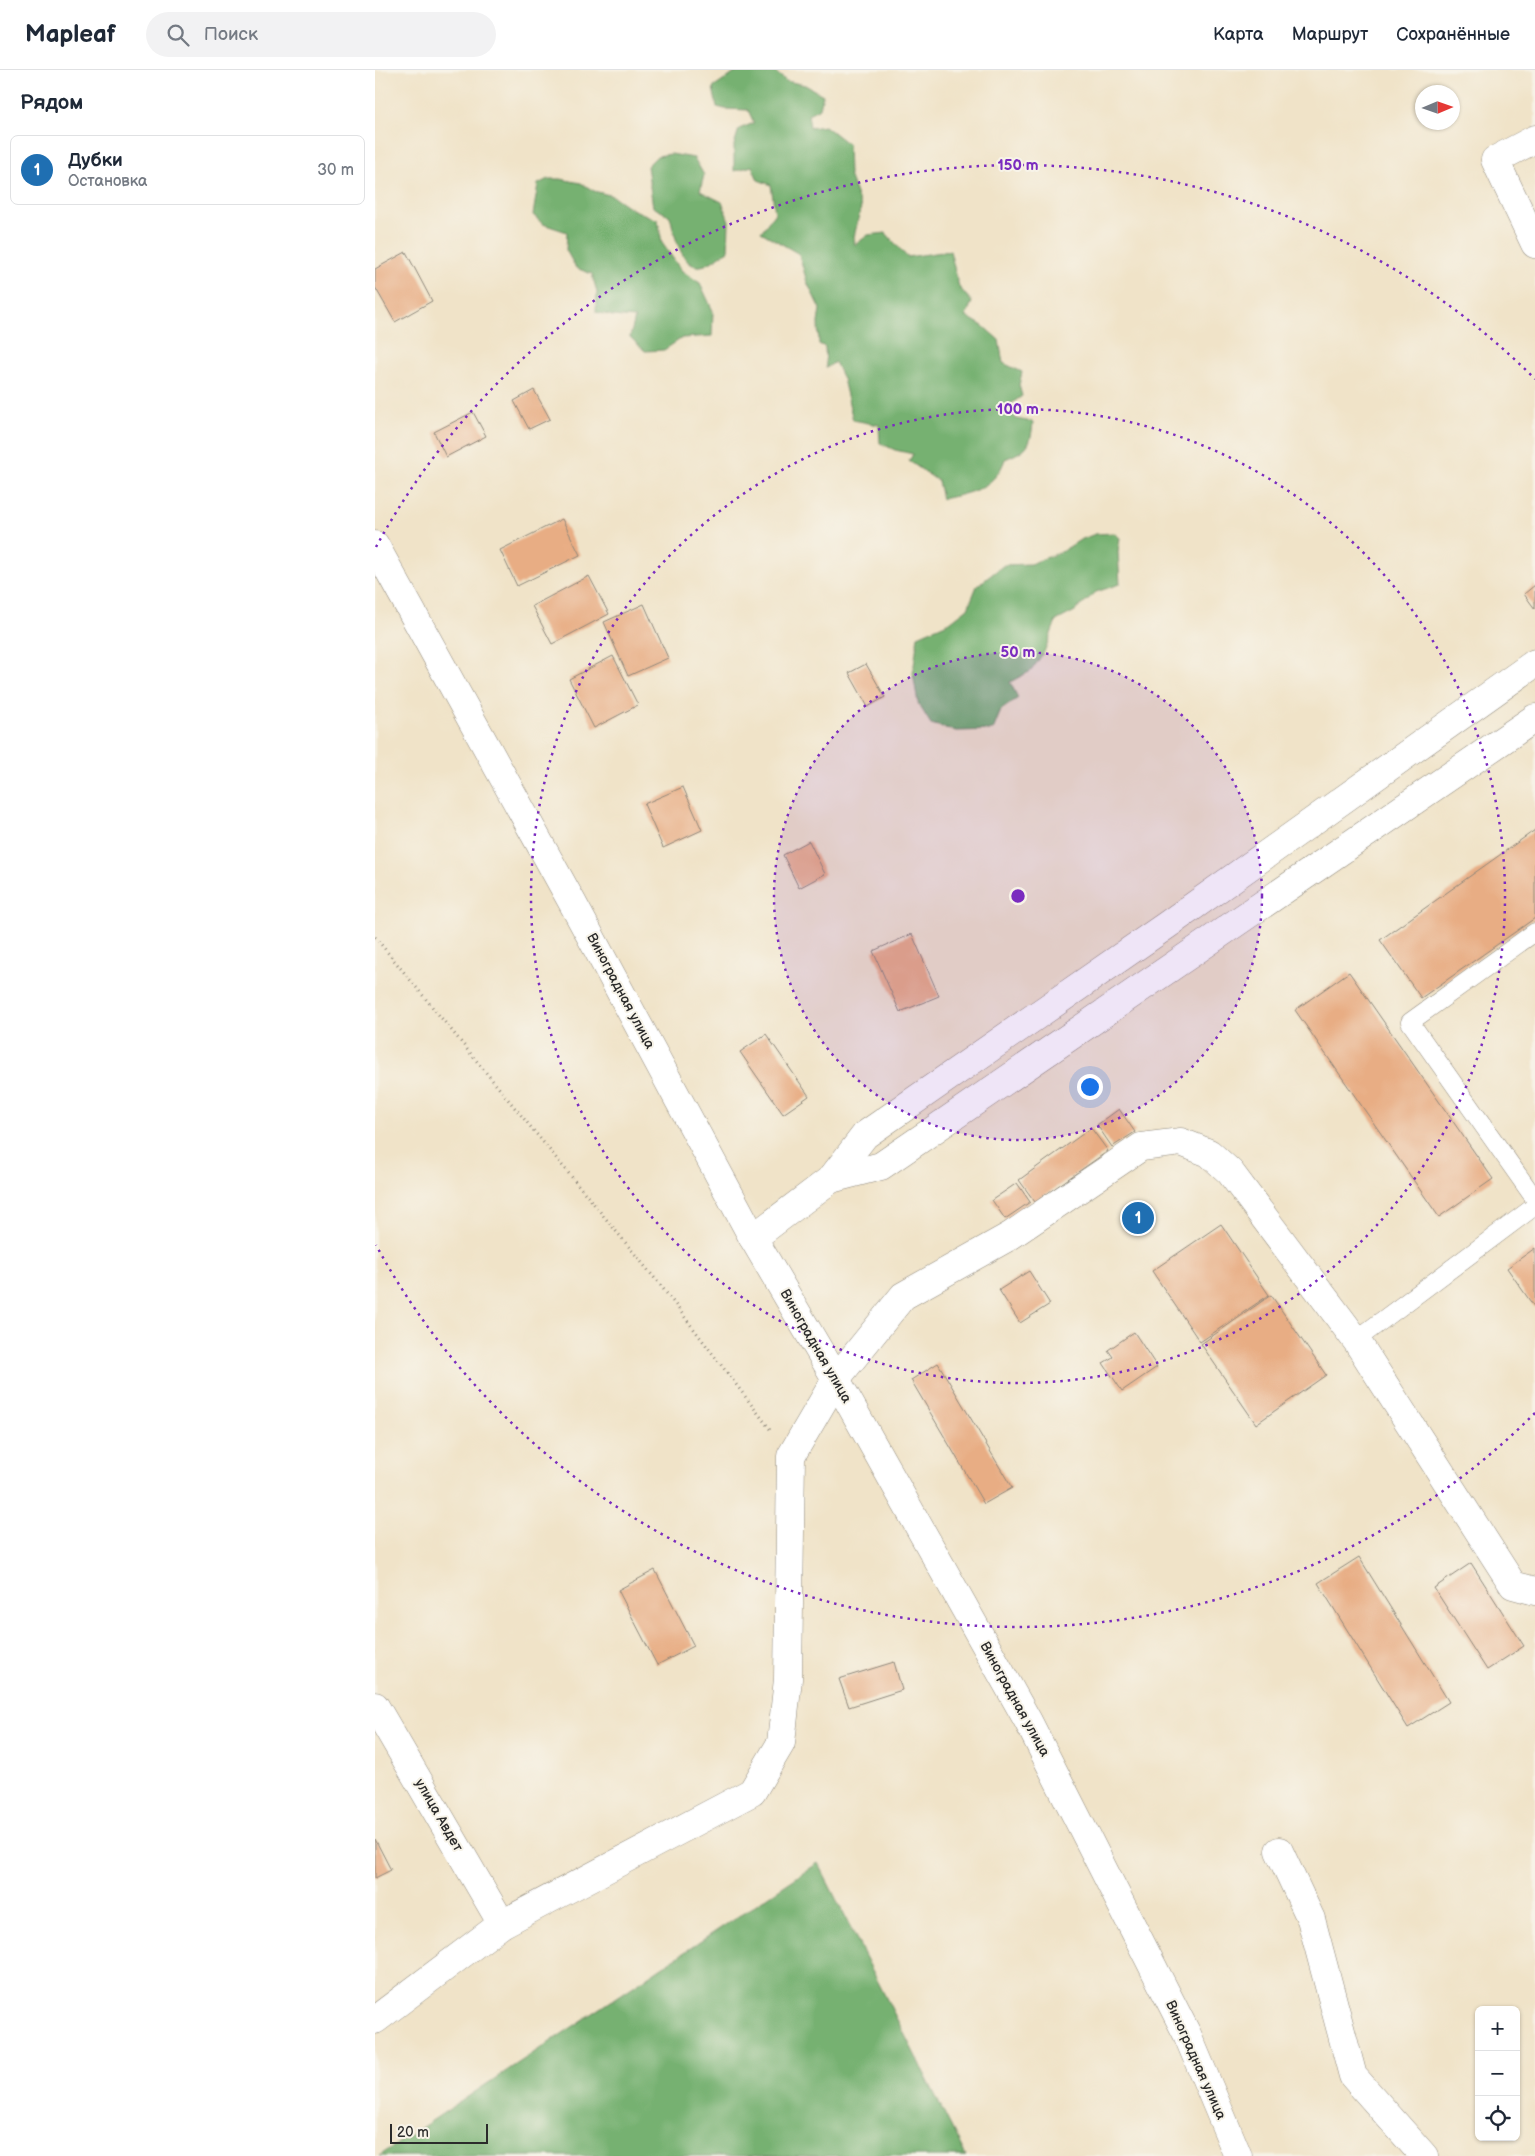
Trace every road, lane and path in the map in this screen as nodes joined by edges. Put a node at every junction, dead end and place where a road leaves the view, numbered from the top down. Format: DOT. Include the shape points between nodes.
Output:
graph roads {
  1 [pos="1535,139"];
  2 [pos="1535,244"];
  3 [pos="375,545"];
  4 [pos="1535,663"];
  5 [pos="1535,718"];
  6 [pos="1535,932"];
  7 [pos="375,937"];
  8 [pos="831,1179"];
  9 [pos="1535,1199"];
  10 [pos="1535,1206"];
  11 [pos="753,1238"];
  12 [pos="1356,1340"];
  13 [pos="836,1379"];
  14 [pos="791,1456"];
  15 [pos="1535,1591"];
  16 [pos="375,1706"];
  17 [pos="1279,1851"];
  18 [pos="503,1924"];
  19 [pos="375,2020"];
  20 [pos="1238,2156"];
  21 [pos="1424,2156"];
  1 -- 2 [label="street" via="1495,160"];
  3 -- 11 [label="street, Виноградная улица"];
  4 -- 8 [label="street" via="865,1135"];
  5 -- 8 [label="street" via="881,1166"];
  6 -- 9 [label="lane" via="1410,1022"];
  7 -- 14 [label="path" via="661,1286"];
  8 -- 11 [label="street"];
  10 -- 12 [label="lane"];
  11 -- 13 [label="street, Виноградная улица"];
  12 -- 13 [label="street" via="1230,1172 1209,1153 1181,1142 1141,1147 1010,1236 903,1296"];
  12 -- 15 [label="street" via="1513,1585"];
  13 -- 14 [label="street"];
  13 -- 20 [label="street, Виноградная улица" via="1028,1721 1187,2034"];
  14 -- 18 [label="street" via="788,1679 781,1743 752,1792"];
  16 -- 18 [label="street, улица Авдет"];
  17 -- 21 [label="street" via="1311,1919 1353,2076"];
  18 -- 19 [label="street"];
}
